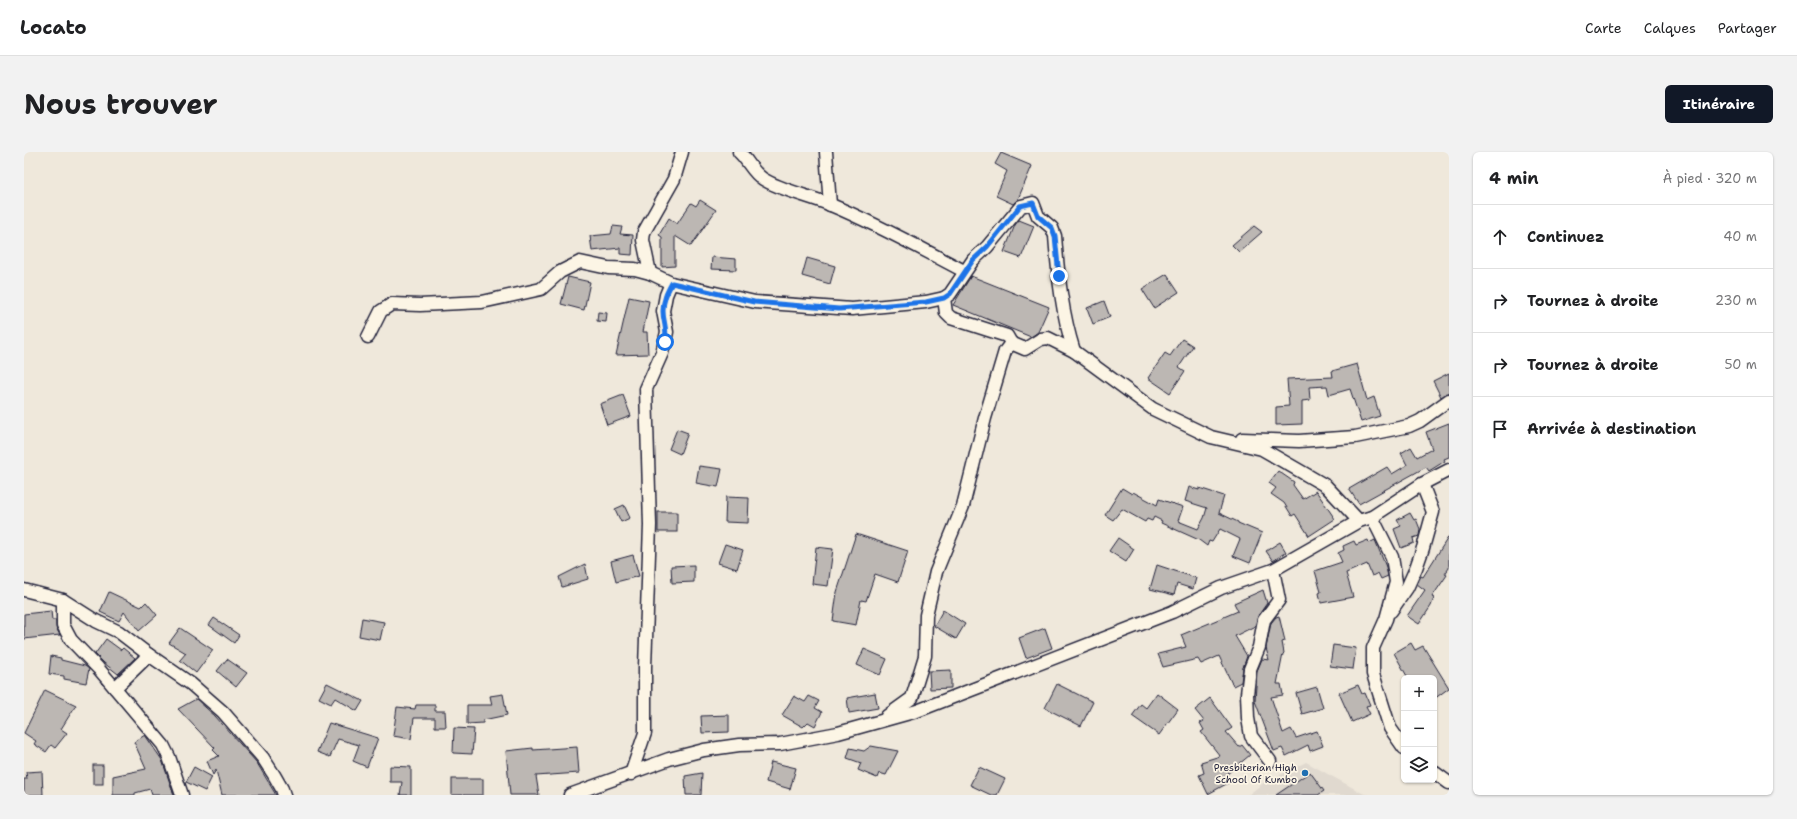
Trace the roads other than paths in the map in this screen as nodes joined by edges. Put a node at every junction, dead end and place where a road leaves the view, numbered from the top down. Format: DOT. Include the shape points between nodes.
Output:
graph roads {
  1 [pos="682,152"];
  2 [pos="739,152"];
  3 [pos="826,152"];
  4 [pos="830,205"];
  5 [pos="964,271"];
  6 [pos="650,273"];
  7 [pos="672,283"];
  8 [pos="944,298"];
  9 [pos="368,337"];
  10 [pos="1011,343"];
  11 [pos="1074,351"];
  12 [pos="1449,400"];
  13 [pos="1211,437"];
  14 [pos="1449,470"];
  15 [pos="1422,484"];
  16 [pos="1372,517"];
  17 [pos="1359,521"];
  18 [pos="1273,570"];
  19 [pos="24,590"];
  20 [pos="63,600"];
  21 [pos="1386,619"];
  22 [pos="149,655"];
  23 [pos="115,688"];
  24 [pos="880,721"];
  25 [pos="1403,747"];
  26 [pos="1270,761"];
  27 [pos="631,774"];
  28 [pos="1437,774"];
  29 [pos="1449,783"];
  30 [pos="182,795"];
  31 [pos="284,795"];
  32 [pos="570,795"];
  1 -- 6 [label="street" via="674,178 644,232 643,240"];
  2 -- 4 [label="street" via="762,179"];
  3 -- 4 [label="street"];
  4 -- 5 [label="street" via="901,237"];
  5 -- 8 [label="street" via="950,294"];
  5 -- 11 [label="street" via="1020,206 1033,203 1038,216 1052,228 1055,236 1060,290"];
  6 -- 7 [label="street"];
  6 -- 9 [label="street" via="580,262 560,272 541,289 482,302 392,304 381,311"];
  7 -- 8 [label="street" via="754,302 839,309 926,302"];
  7 -- 27 [label="street" via="666,294 663,311 667,332 662,354 646,389 650,525 645,733"];
  8 -- 10 [label="street" via="948,316 1007,336"];
  10 -- 11 [label="street" via="1025,349 1041,338 1048,338"];
  10 -- 24 [label="street" via="1005,351 984,418 963,506 936,572 926,615 925,656 912,698"];
  11 -- 13 [label="street" via="1153,409"];
  12 -- 13 [label="street" via="1409,426 1355,437 1299,441"];
  13 -- 17 [label="street" via="1262,449 1326,486"];
  14 -- 15 [label="street"];
  15 -- 16 [label="street"];
  15 -- 21 [label="street" via="1433,512 1423,548 1407,588"];
  16 -- 17 [label="street"];
  16 -- 21 [label="street" via="1392,557 1396,582"];
  17 -- 18 [label="street"];
  18 -- 24 [label="street" via="1221,588 1172,612 917,711"];
  18 -- 26 [label="street" via="1279,600 1264,620 1259,647 1250,669 1247,694 1251,736"];
  19 -- 20 [label="street"];
  20 -- 22 [label="street" via="119,632"];
  20 -- 23 [label="street" via="63,625 71,640"];
  21 -- 25 [label="street" via="1373,648 1373,674 1390,728"];
  22 -- 23 [label="street"];
  22 -- 31 [label="street" via="191,684 223,712 263,758"];
  23 -- 30 [label="street" via="163,745"];
  24 -- 27 [label="street" via="838,733 780,744 739,745 704,750 669,758"];
  27 -- 32 [label="street"];
  28 -- 29 [label="street"];
}
